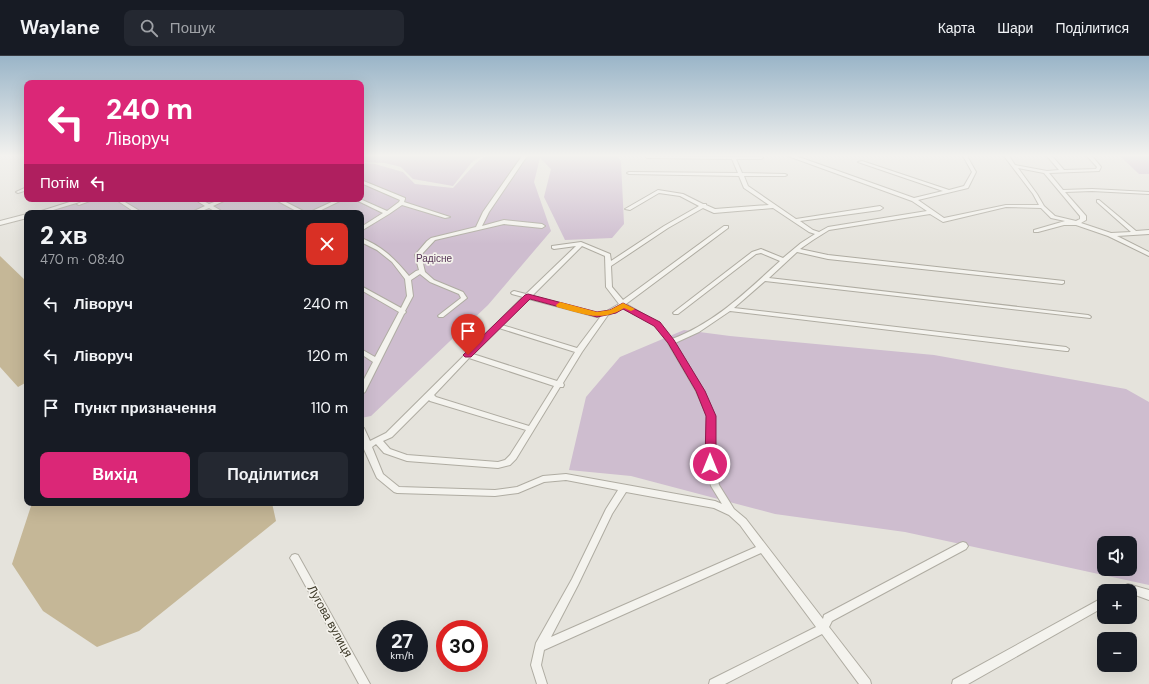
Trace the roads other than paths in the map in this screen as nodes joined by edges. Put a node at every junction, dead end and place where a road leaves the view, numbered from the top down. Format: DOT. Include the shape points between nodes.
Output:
graph roads {
  1 [pos="371,185"];
  2 [pos="505,185"];
  3 [pos="745,185"];
  4 [pos="873,185"];
  5 [pos="930,185"];
  6 [pos="966,185"];
  7 [pos="1028,185"];
  8 [pos="1057,185"];
  9 [pos="24,189"];
  10 [pos="947,191"];
  11 [pos="1062,191"];
  12 [pos="18,192"];
  13 [pos="1149,193"];
  14 [pos="914,200"];
  15 [pos="1099,201"];
  16 [pos="74,202"];
  17 [pos="86,202"];
  18 [pos="122,202"];
  19 [pos="202,202"];
  20 [pos="219,202"];
  21 [pos="282,202"];
  22 [pos="335,202"];
  23 [pos="363,202"];
  24 [pos="401,203"];
  25 [pos="704,205"];
  26 [pos="210,206"];
  27 [pos="773,206"];
  28 [pos="1042,207"];
  29 [pos="880,208"];
  30 [pos="628,209"];
  31 [pos="48,210"];
  32 [pos="66,210"];
  33 [pos="135,210"];
  34 [pos="200,210"];
  35 [pos="217,210"];
  36 [pos="298,210"];
  37 [pos="317,210"];
  38 [pos="930,212"];
  39 [pos="388,213"];
  40 [pos="24,217"];
  41 [pos="447,217"];
  42 [pos="797,220"];
  43 [pos="0,223"];
  44 [pos="1077,223"];
  45 [pos="542,226"];
  46 [pos="364,227"];
  47 [pos="726,227"];
  48 [pos="478,228"];
  49 [pos="1036,232"];
  50 [pos="1149,232"];
  51 [pos="818,233"];
  52 [pos="1135,233"];
  53 [pos="1110,235"];
  54 [pos="364,242"];
  55 [pos="581,244"];
  56 [pos="554,247"];
  57 [pos="796,250"];
  58 [pos="1147,252"];
  59 [pos="784,260"];
  60 [pos="608,266"];
  61 [pos="422,273"];
  62 [pos="408,279"];
  63 [pos="764,279"];
  64 [pos="1062,282"];
  65 [pos="364,290"];
  66 [pos="514,293"];
  67 [pos="528,296"];
  68 [pos="623,304"];
  69 [pos="728,309"];
  70 [pos="403,312"];
  71 [pos="676,313"];
  72 [pos="606,314"];
  73 [pos="441,316"];
  74 [pos="1088,317"];
  75 [pos="499,326"];
  76 [pos="671,342"];
  77 [pos="1066,349"];
  78 [pos="580,351"];
  79 [pos="364,353"];
  80 [pos="468,355"];
  81 [pos="376,361"];
  82 [pos="560,385"];
  83 [pos="364,386"];
  84 [pos="429,395"];
  85 [pos="531,429"];
  86 [pos="364,437"];
  87 [pos="376,440"];
  88 [pos="368,447"];
  89 [pos="624,488"];
  90 [pos="732,512"];
  91 [pos="963,546"];
  92 [pos="763,548"];
  93 [pos="295,558"];
  94 [pos="1137,591"];
  95 [pos="1149,595"];
  96 [pos="1097,606"];
  97 [pos="824,628"];
  98 [pos="540,647"];
  99 [pos="365,684"];
  100 [pos="542,684"];
  101 [pos="714,684"];
  102 [pos="866,684"];
  103 [pos="957,684"];
  1 -- 24 [label="street" via="403,199"];
  2 -- 48 [label="street"];
  3 -- 27 [label="street"];
  4 -- 14 [label="street"];
  5 -- 10 [label="street"];
  6 -- 10 [label="street"];
  7 -- 28 [label="street"];
  8 -- 11 [label="street"];
  9 -- 12 [label="street"];
  10 -- 14 [label="street"];
  11 -- 13 [label="street"];
  11 -- 44 [label="street" via="1083,216 1083,220"];
  14 -- 38 [label="street"];
  15 -- 52 [label="street"];
  16 -- 31 [label="street"];
  17 -- 32 [label="street"];
  18 -- 33 [label="street"];
  19 -- 26 [label="street"];
  20 -- 26 [label="street"];
  21 -- 36 [label="street"];
  22 -- 37 [label="street"];
  23 -- 39 [label="street"];
  24 -- 39 [label="street"];
  24 -- 41 [label="street"];
  25 -- 27 [label="street" via="714,212"];
  25 -- 30 [label="street" via="681,195 658,191"];
  25 -- 60 [label="street"];
  26 -- 34 [label="street"];
  26 -- 35 [label="street"];
  27 -- 42 [label="street"];
  28 -- 38 [label="street" via="1006,206 943,220"];
  28 -- 44 [label="street" via="1053,216"];
  29 -- 42 [label="street"];
  38 -- 51 [label="street" via="828,229"];
  39 -- 46 [label="street"];
  40 -- 43 [label="street"];
  42 -- 51 [label="street"];
  44 -- 49 [label="street" via="1064,223"];
  44 -- 53 [label="street"];
  45 -- 48 [label="street" via="504,222"];
  47 -- 68 [label="street"];
  48 -- 61 [label="street" via="429,242 418,255"];
  50 -- 52 [label="street"];
  51 -- 57 [label="street"];
  52 -- 53 [label="street"];
  53 -- 58 [label="street"];
  54 -- 62 [label="street" via="394,261"];
  55 -- 56 [label="street"];
  55 -- 60 [label="street" via="608,255"];
  55 -- 67 [label="street"];
  57 -- 59 [label="street"];
  57 -- 64 [label="street" via="828,257"];
  59 -- 63 [label="street"];
  59 -- 71 [label="street" via="761,250 754,253"];
  60 -- 68 [label="street" via="609,287"];
  61 -- 62 [label="street" via="418,272"];
  61 -- 73 [label="street" via="432,281 463,295 464,298"];
  62 -- 70 [label="street" via="410,296"];
  63 -- 69 [label="street"];
  63 -- 74 [label="street"];
  65 -- 70 [label="street"];
  66 -- 67 [label="street"];
  67 -- 72 [label="street" via="597,314"];
  67 -- 75 [label="street"];
  68 -- 72 [label="street"];
  68 -- 76 [label="street" via="657,324"];
  69 -- 76 [label="street" via="686,337"];
  69 -- 77 [label="street"];
  70 -- 81 [label="street"];
  72 -- 78 [label="street"];
  75 -- 78 [label="street"];
  75 -- 80 [label="street"];
  76 -- 90 [label="street" via="700,391 711,416 710,464 715,486"];
  78 -- 82 [label="street"];
  79 -- 81 [label="street"];
  80 -- 82 [label="street"];
  80 -- 84 [label="street"];
  81 -- 83 [label="street"];
  82 -- 85 [label="street"];
  84 -- 85 [label="street" via="433,399"];
  84 -- 87 [label="street" via="389,435"];
  85 -- 87 [label="street" via="513,457 507,463 498,465 407,458 387,451"];
  86 -- 88 [label="street"];
  87 -- 88 [label="street"];
  88 -- 89 [label="street" via="380,476 397,490 495,493 518,490 543,480 566,477"];
  89 -- 90 [label="street" via="715,505"];
  89 -- 98 [label="street" via="609,512"];
  90 -- 92 [label="street"];
  91 -- 97 [label="street" via="828,618"];
  92 -- 97 [label="street"];
  92 -- 98 [label="street"];
  93 -- 99 [label="street, Лугова вулиця"];
  94 -- 95 [label="street"];
  96 -- 103 [label="street"];
  97 -- 101 [label="street"];
  97 -- 102 [label="street"];
  98 -- 100 [label="street" via="536,665"];
}
